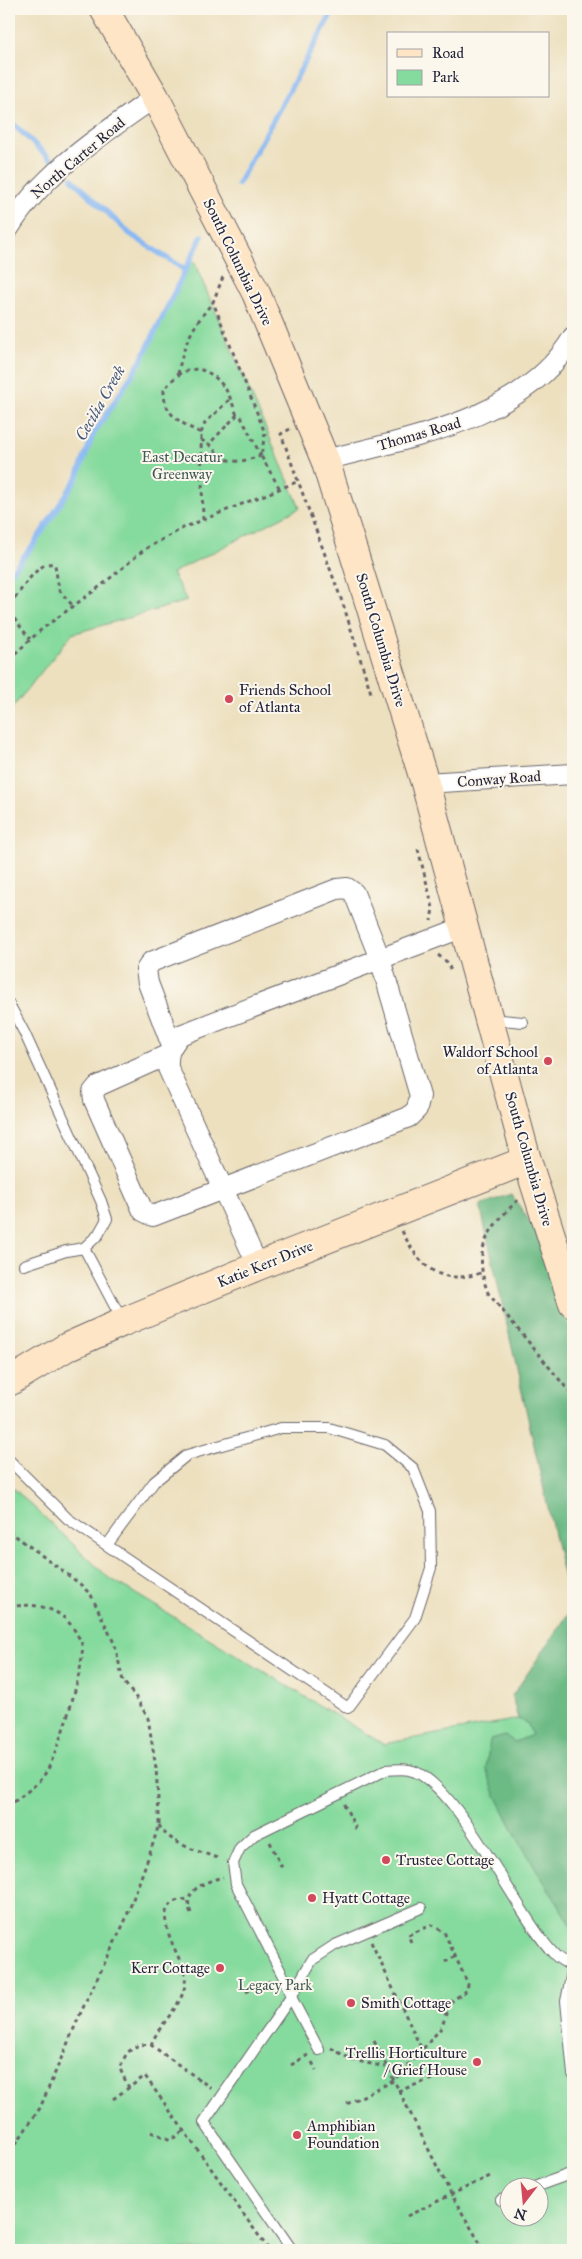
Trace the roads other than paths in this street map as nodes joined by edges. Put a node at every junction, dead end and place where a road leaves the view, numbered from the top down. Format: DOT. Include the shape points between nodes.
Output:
graph roads {
  1 [pos="109,11"];
  2 [pos="156,97"];
  3 [pos="9,228"];
  4 [pos="573,337"];
  5 [pos="325,460"];
  6 [pos="573,774"];
  7 [pos="425,783"];
  8 [pos="464,926"];
  9 [pos="380,959"];
  10 [pos="9,1004"];
  11 [pos="489,1019"];
  12 [pos="523,1022"];
  13 [pos="170,1050"];
  14 [pos="527,1160"];
  15 [pos="222,1190"];
  16 [pos="84,1248"];
  17 [pos="24,1265"];
  18 [pos="258,1266"];
  19 [pos="573,1299"];
  20 [pos="123,1322"];
  21 [pos="9,1382"];
  22 [pos="9,1460"];
  23 [pos="107,1545"];
  24 [pos="421,1908"];
  25 [pos="573,1967"];
  26 [pos="291,1997"];
  27 [pos="319,2050"];
  28 [pos="573,2074"];
  29 [pos="573,2173"];
  30 [pos="550,2181"];
  31 [pos="292,2250"];
  1 -- 2 [label="main road, South Columbia Drive"];
  2 -- 3 [label="street, North Carter Road" via="113,127 38,189"];
  2 -- 5 [label="main road, South Columbia Drive" via="256,294"];
  4 -- 5 [label="street, Thomas Road" via="562,356 491,410 444,429"];
  5 -- 7 [label="main road, South Columbia Drive"];
  6 -- 7 [label="street, Conway Road"];
  7 -- 8 [label="main road, South Columbia Drive"];
  8 -- 9 [label="street"];
  8 -- 11 [label="main road, South Columbia Drive"];
  9 -- 13 [label="street" via="180,1035"];
  9 -- 13 [label="street" via="354,893 347,888 337,889 152,962 146,970 148,983"];
  9 -- 15 [label="street" via="420,1096 417,1109 409,1117"];
  10 -- 16 [label="lane" via="107,1219 98,1235"];
  11 -- 12 [label="lane"];
  11 -- 14 [label="main road, South Columbia Drive"];
  13 -- 15 [label="street" via="168,1068"];
  13 -- 15 [label="street" via="98,1086 93,1092 94,1100 143,1211 153,1216"];
  14 -- 18 [label="main road, Katie Kerr Drive"];
  14 -- 19 [label="main road, South Columbia Drive"];
  15 -- 18 [label="street"];
  16 -- 17 [label="lane"];
  16 -- 20 [label="lane"];
  18 -- 20 [label="main road, Katie Kerr Drive"];
  20 -- 21 [label="main road, Katie Kerr Drive" via="67,1347"];
  22 -- 23 [label="lane" via="68,1519"];
  23 -- 23 [label="lane" via="348,1708 415,1618 431,1568 430,1511 412,1468 385,1445 329,1428 281,1428 187,1455 154,1482"];
  24 -- 26 [label="lane" via="335,1945 312,1960"];
  25 -- 26 [label="lane" via="554,1955 453,1804 430,1780 409,1770 386,1770 254,1835 240,1848 233,1863 236,1884"];
  25 -- 28 [label="lane" via="566,2001"];
  26 -- 27 [label="lane"];
  26 -- 31 [label="lane" via="204,2122"];
  29 -- 30 [label="lane"];
}
